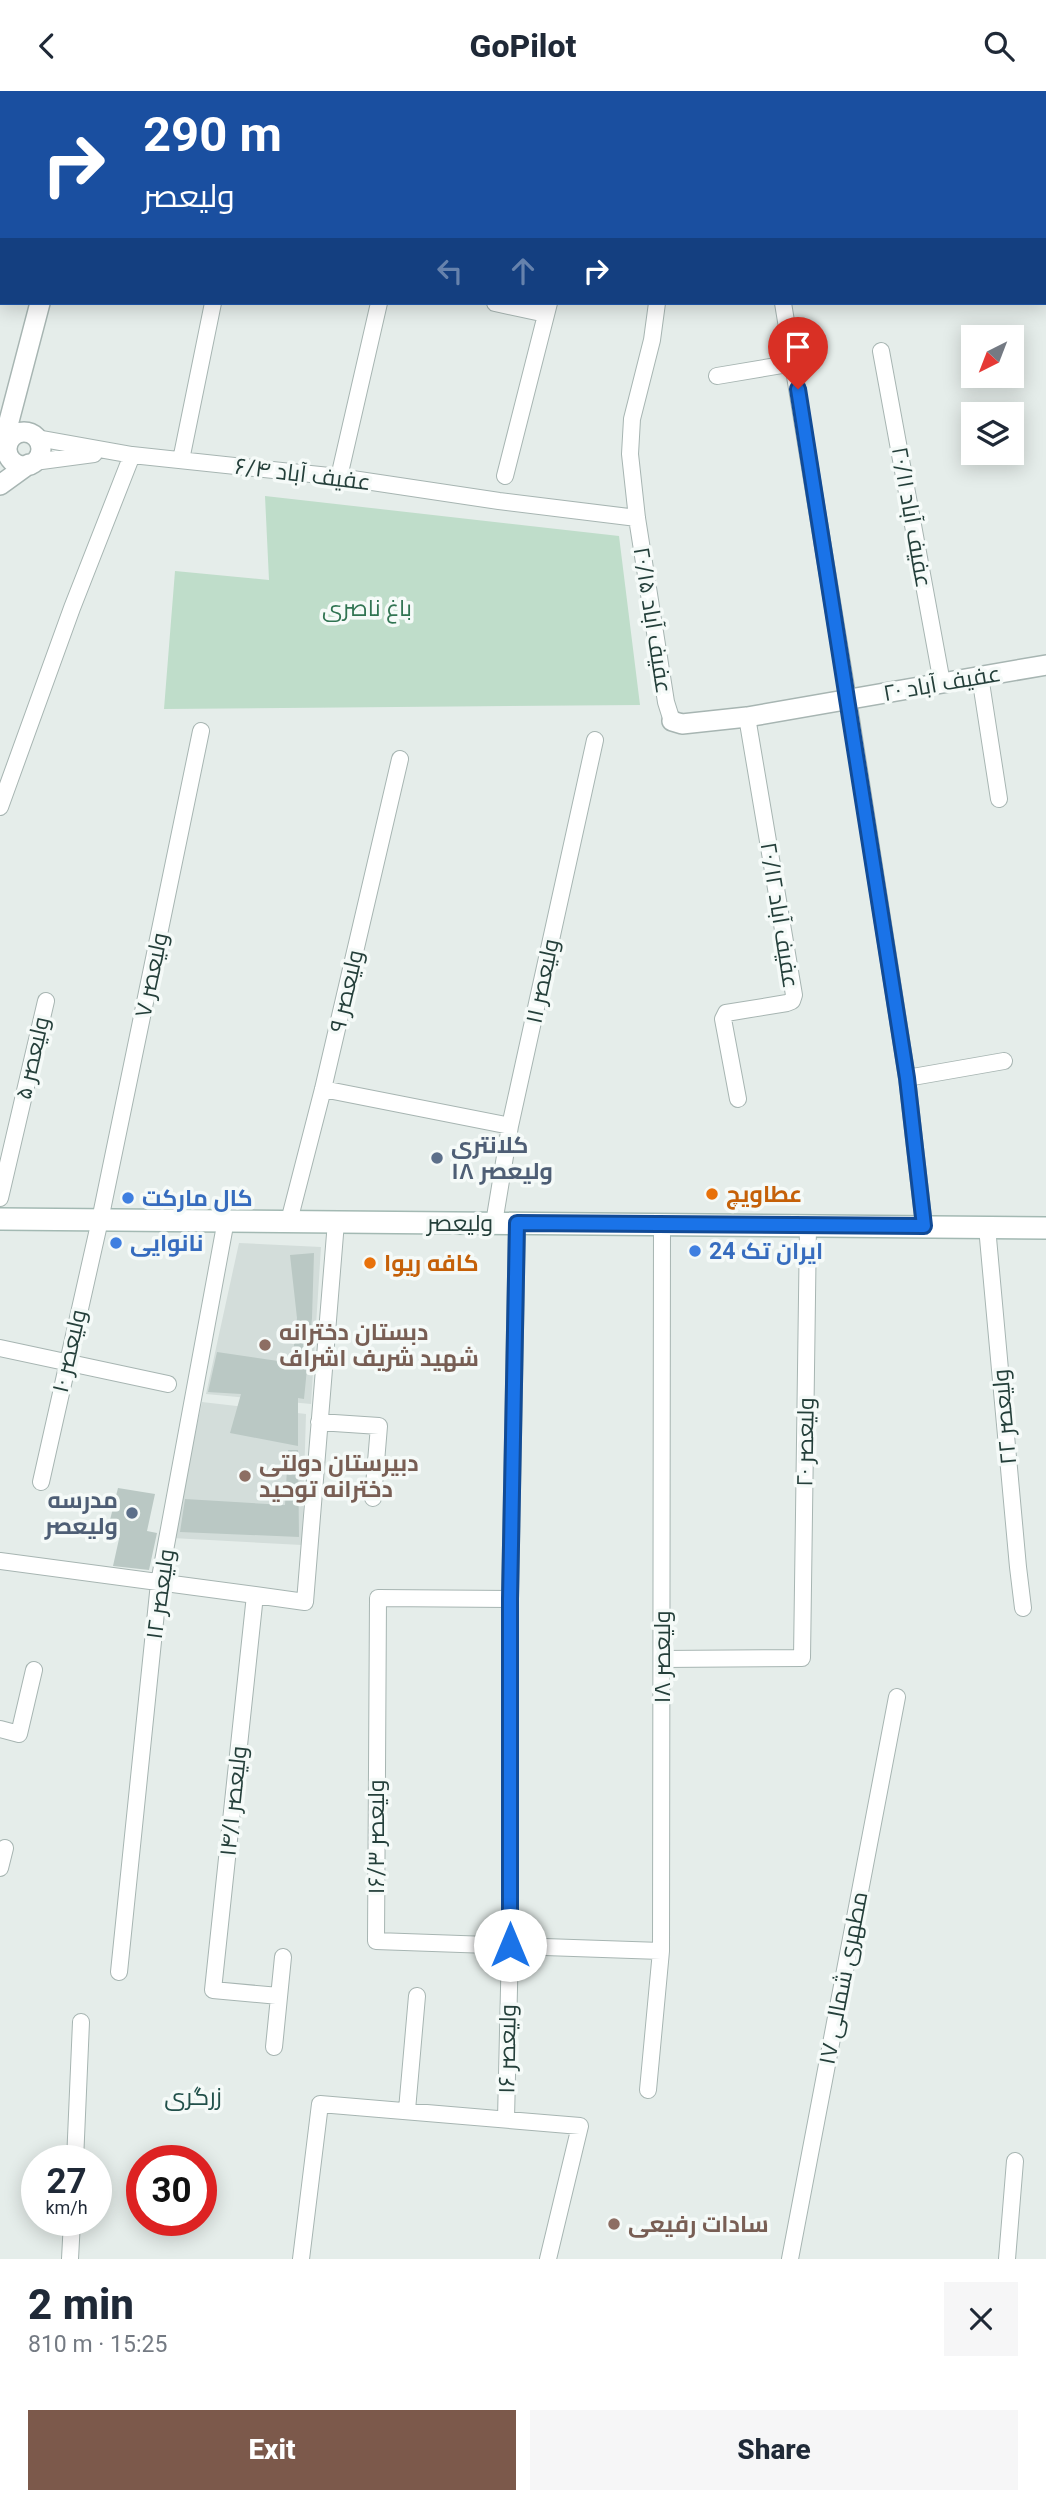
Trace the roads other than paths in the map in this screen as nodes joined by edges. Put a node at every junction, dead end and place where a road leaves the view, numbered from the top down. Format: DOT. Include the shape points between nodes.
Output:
graph roads {
  1 [pos="39,305"];
  2 [pos="213,305"];
  3 [pos="379,305"];
  4 [pos="516,305"];
  5 [pos="657,305"];
  6 [pos="783,305"];
  7 [pos="548,308"];
  8 [pos="881,351"];
  9 [pos="794,363"];
  10 [pos="717,376"];
  11 [pos="19,386"];
  12 [pos="35,436"];
  13 [pos="8,446"];
  14 [pos="106,452"];
  15 [pos="132,456"];
  16 [pos="181,460"];
  17 [pos="32,463"];
  18 [pos="0,475"];
  19 [pos="505,475"];
  20 [pos="339,477"];
  21 [pos="0,485"];
  22 [pos="636,518"];
  23 [pos="1046,666"];
  24 [pos="980,676"];
  25 [pos="942,683"];
  26 [pos="848,699"];
  27 [pos="747,717"];
  28 [pos="672,721"];
  29 [pos="201,731"];
  30 [pos="595,740"];
  31 [pos="400,759"];
  32 [pos="999,799"];
  33 [pos="0,807"];
  34 [pos="46,1001"];
  35 [pos="1004,1061"];
  36 [pos="907,1078"];
  37 [pos="323,1089"];
  38 [pos="738,1099"];
  39 [pos="510,1126"];
  40 [pos="0,1198"];
  41 [pos="0,1219"];
  42 [pos="100,1220"];
  43 [pos="226,1220"];
  44 [pos="289,1221"];
  45 [pos="337,1222"];
  46 [pos="494,1223"];
  47 [pos="517,1223"];
  48 [pos="662,1224"];
  49 [pos="808,1226"];
  50 [pos="924,1226"];
  51 [pos="987,1227"];
  52 [pos="1046,1228"];
  53 [pos="0,1348"];
  54 [pos="66,1361"];
  55 [pos="168,1384"];
  56 [pos="319,1422"];
  57 [pos="41,1482"];
  58 [pos="373,1498"];
  59 [pos="0,1561"];
  60 [pos="159,1583"];
  61 [pos="255,1595"];
  62 [pos="510,1599"];
  63 [pos="1023,1608"];
  64 [pos="662,1659"];
  65 [pos="34,1670"];
  66 [pos="897,1697"];
  67 [pos="0,1729"];
  68 [pos="5,1848"];
  69 [pos="0,1868"];
  70 [pos="510,1945"];
  71 [pos="661,1951"];
  72 [pos="283,1957"];
  73 [pos="119,1972"];
  74 [pos="279,1996"];
  75 [pos="417,1996"];
  76 [pos="81,2022"];
  77 [pos="274,2047"];
  78 [pos="648,2090"];
  79 [pos="407,2110"];
  80 [pos="506,2119"];
  81 [pos="76,2145"];
  82 [pos="1015,2161"];
  83 [pos="71,2236"];
  84 [pos="70,2259"];
  85 [pos="301,2259"];
  86 [pos="548,2259"];
  87 [pos="790,2259"];
  88 [pos="1007,2259"];
  1 -- 11 [label="street"];
  2 -- 16 [label="street"];
  3 -- 20 [label="street"];
  4 -- 7 [label="street"];
  5 -- 22 [label="street, عفیف آباد ۲۰/۱۵" via="632,419"];
  6 -- 9 [label="street"];
  7 -- 19 [label="street"];
  8 -- 25 [label="street, عفیف آباد ۲۰/۱۱"];
  9 -- 10 [label="street"];
  9 -- 26 [label="street"];
  11 -- 12 [label="street"];
  11 -- 13 [label="street" via="8,425"];
  12 -- 13 [label="street" via="18,433"];
  12 -- 14 [label="street, عفیف آباد ۶/۴"];
  12 -- 17 [label="street" via="41,448"];
  13 -- 17 [label="street" via="14,462"];
  13 -- 18 [label="street"];
  14 -- 15 [label="street, عفیف آباد ۶/۴"];
  14 -- 17 [label="street, عفیف آباد ۶/۴"];
  15 -- 16 [label="street, عفیف آباد ۶/۴"];
  15 -- 33 [label="street"];
  16 -- 20 [label="street, عفیف آباد ۶/۴"];
  17 -- 21 [label="street"];
  20 -- 22 [label="street, عفیف آباد ۶/۴"];
  22 -- 28 [label="street, عفیف آباد ۲۰/۱۵"];
  23 -- 24 [label="street, عفیف آباد ۲۰"];
  24 -- 25 [label="street, عفیف آباد ۲۰"];
  24 -- 32 [label="street"];
  25 -- 26 [label="street, عفیف آباد ۲۰"];
  26 -- 27 [label="street, عفیف آباد ۲۰"];
  26 -- 36 [label="street"];
  27 -- 28 [label="street, عفیف آباد ۲۰" via="682,724"];
  27 -- 38 [label="street, عفیف آباد ۲۰/۱۲" via="794,995 786,1003 726,1013 723,1020"];
  29 -- 42 [label="street, ۷ ولیعصر"];
  30 -- 39 [label="street, ۱۱ ولیعصر"];
  31 -- 37 [label="street, ۹ ولیعصر"];
  34 -- 40 [label="street, ۵ ولیعصر"];
  35 -- 36 [label="street"];
  36 -- 50 [label="street"];
  37 -- 39 [label="street"];
  37 -- 44 [label="street, ۹ ولیعصر"];
  39 -- 46 [label="street, ۱۱ ولیعصر"];
  41 -- 42 [label="main road, ولیعصر"];
  42 -- 43 [label="main road, ولیعصر"];
  42 -- 54 [label="street, ۱۰ ولیعصر"];
  43 -- 44 [label="main road, ولیعصر"];
  43 -- 60 [label="street, ۱۲ ولیعصر"];
  44 -- 45 [label="main road, ولیعصر"];
  45 -- 46 [label="main road, ولیعصر"];
  45 -- 56 [label="street"];
  46 -- 47 [label="main road, ولیعصر"];
  47 -- 48 [label="main road, ولیعصر"];
  47 -- 62 [label="street, ۱۶ ولیعصر"];
  48 -- 49 [label="main road, ولیعصر"];
  48 -- 64 [label="street, ۱۸ ولیعصر"];
  49 -- 50 [label="main road, ولیعصر"];
  49 -- 64 [label="street, ۲۰ ولیعصر" via="802,1658"];
  50 -- 51 [label="main road, ولیعصر"];
  51 -- 52 [label="main road, ولیعصر"];
  51 -- 63 [label="street, ۲۲ ولیعصر"];
  53 -- 54 [label="street"];
  54 -- 55 [label="street"];
  54 -- 57 [label="street, ۱۰ ولیعصر"];
  56 -- 58 [label="street" via="379,1426"];
  56 -- 61 [label="street" via="305,1602"];
  59 -- 60 [label="street"];
  60 -- 61 [label="street"];
  60 -- 73 [label="street, ۱۲ ولیعصر"];
  61 -- 74 [label="street, ۱۴/۱ ولیعصر" via="213,1990"];
  62 -- 70 [label="street, ۱۶ ولیعصر"];
  62 -- 70 [label="street, ۱۶/۳ ولیعصر" via="378,1598 376,1941"];
  64 -- 71 [label="street, ۱۸ ولیعصر"];
  65 -- 67 [label="street" via="19,1734"];
  66 -- 87 [label="street, ۱۷ مطهری شمالی"];
  68 -- 69 [label="street"];
  70 -- 71 [label="street"];
  70 -- 80 [label="street, ۱۶ ولیعصر"];
  71 -- 78 [label="street, ۱۸ ولیعصر"];
  72 -- 74 [label="street"];
  74 -- 77 [label="street"];
  75 -- 79 [label="street"];
  76 -- 81 [label="street"];
  79 -- 80 [label="street"];
  79 -- 85 [label="street" via="320,2104"];
  80 -- 86 [label="street" via="580,2126"];
  82 -- 88 [label="street"];
  83 -- 84 [label="street"];
}
